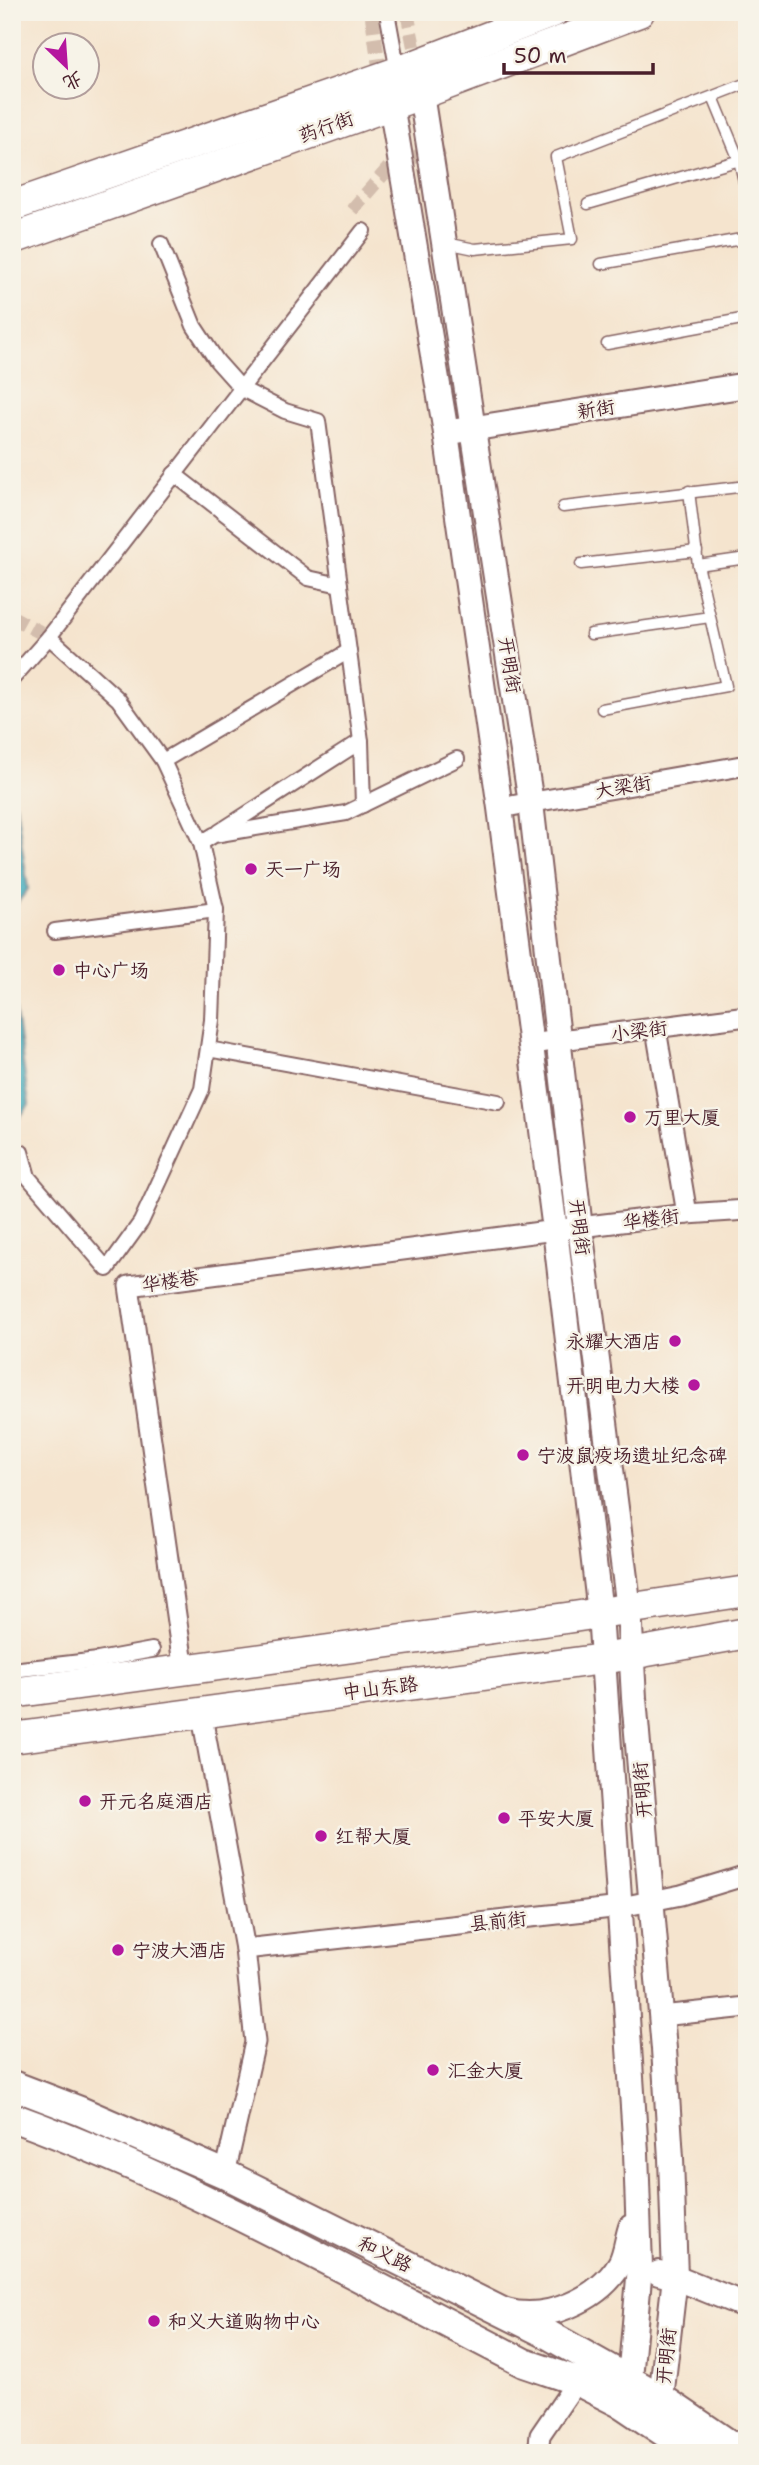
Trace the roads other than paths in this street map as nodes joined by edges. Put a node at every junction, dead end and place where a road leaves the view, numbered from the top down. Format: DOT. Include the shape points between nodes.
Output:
graph roads {
  1 [pos="387,12"];
  2 [pos="554,12"];
  3 [pos="639,12"];
  4 [pos="398,72"];
  5 [pos="747,83"];
  6 [pos="421,94"];
  7 [pos="713,97"];
  8 [pos="391,104"];
  9 [pos="743,159"];
  10 [pos="747,194"];
  11 [pos="588,204"];
  12 [pos="12,206"];
  13 [pos="363,231"];
  14 [pos="747,238"];
  15 [pos="12,239"];
  16 [pos="445,243"];
  17 [pos="161,244"];
  18 [pos="601,264"];
  19 [pos="747,318"];
  20 [pos="607,344"];
  21 [pos="747,384"];
  22 [pos="242,389"];
  23 [pos="473,428"];
  24 [pos="446,433"];
  25 [pos="174,474"];
  26 [pos="747,486"];
  27 [pos="689,491"];
  28 [pos="563,507"];
  29 [pos="697,551"];
  30 [pos="747,558"];
  31 [pos="581,564"];
  32 [pos="698,565"];
  33 [pos="340,585"];
  34 [pos="710,617"];
  35 [pos="591,634"];
  36 [pos="49,637"];
  37 [pos="349,652"];
  38 [pos="12,679"];
  39 [pos="602,709"];
  40 [pos="361,741"];
  41 [pos="457,759"];
  42 [pos="163,761"];
  43 [pos="747,765"];
  44 [pos="531,803"];
  45 [pos="363,805"];
  46 [pos="500,808"];
  47 [pos="207,839"];
  48 [pos="216,910"];
  49 [pos="55,931"];
  50 [pos="747,1016"];
  51 [pos="656,1029"];
  52 [pos="558,1041"];
  53 [pos="530,1044"];
  54 [pos="208,1049"];
  55 [pos="498,1102"];
  56 [pos="21,1152"];
  57 [pos="747,1210"];
  58 [pos="687,1214"];
  59 [pos="580,1228"];
  60 [pos="555,1230"];
  61 [pos="747,1591"];
  62 [pos="629,1609"];
  63 [pos="600,1613"];
  64 [pos="747,1633"];
  65 [pos="152,1650"];
  66 [pos="617,1656"];
  67 [pos="12,1670"];
  68 [pos="184,1671"];
  69 [pos="12,1693"];
  70 [pos="201,1711"];
  71 [pos="12,1738"];
  72 [pos="747,1875"];
  73 [pos="652,1902"];
  74 [pos="621,1907"];
  75 [pos="246,1949"];
  76 [pos="747,2007"];
  77 [pos="661,2015"];
  78 [pos="12,2085"];
  79 [pos="12,2117"];
  80 [pos="225,2174"];
  81 [pos="638,2203"];
  82 [pos="640,2267"];
  83 [pos="675,2277"];
  84 [pos="747,2306"];
  85 [pos="496,2309"];
  86 [pos="630,2379"];
  87 [pos="577,2381"];
  88 [pos="661,2398"];
  89 [pos="538,2453"];
  90 [pos="695,2453"];
  91 [pos="742,2453"];
  1 -- 4 [label="street, 开明街"];
  2 -- 4 [label="main road, 药行街"];
  3 -- 6 [label="main road, 药行街"];
  4 -- 6 [label="street"];
  4 -- 8 [label="street, 开明街"];
  4 -- 12 [label="main road, 药行街"];
  5 -- 7 [label="lane"];
  6 -- 8 [label="main road, 药行街"];
  6 -- 16 [label="street, 开明街"];
  7 -- 9 [label="lane"];
  7 -- 16 [label="lane" via="556,157 572,239 475,249"];
  8 -- 15 [label="main road, 药行街"];
  8 -- 24 [label="street, 开明街"];
  9 -- 10 [label="lane"];
  9 -- 11 [label="lane"];
  13 -- 22 [label="street"];
  14 -- 18 [label="lane"];
  16 -- 23 [label="street, 开明街"];
  17 -- 22 [label="street" via="194,326"];
  19 -- 20 [label="lane"];
  21 -- 23 [label="street, 新街"];
  22 -- 25 [label="street"];
  22 -- 33 [label="street" via="285,411 318,421"];
  23 -- 24 [label="street, 新街"];
  23 -- 44 [label="street, 开明街"];
  24 -- 46 [label="street, 开明街"];
  25 -- 33 [label="street" via="308,578"];
  25 -- 36 [label="street"];
  26 -- 27 [label="lane"];
  27 -- 28 [label="lane"];
  27 -- 29 [label="lane"];
  29 -- 31 [label="lane"];
  29 -- 32 [label="lane"];
  30 -- 32 [label="lane"];
  32 -- 34 [label="lane"];
  33 -- 37 [label="street"];
  34 -- 35 [label="lane"];
  34 -- 39 [label="lane" via="726,686"];
  36 -- 38 [label="street"];
  36 -- 42 [label="street" via="118,699"];
  37 -- 40 [label="street"];
  37 -- 42 [label="street"];
  40 -- 45 [label="street"];
  40 -- 47 [label="street"];
  41 -- 45 [label="street"];
  42 -- 47 [label="street"];
  43 -- 44 [label="street, 大梁街"];
  44 -- 46 [label="street, 大梁街"];
  44 -- 52 [label="street, 开明街"];
  45 -- 47 [label="street" via="346,813"];
  46 -- 53 [label="street, 开明街"];
  47 -- 48 [label="street"];
  48 -- 49 [label="street"];
  48 -- 54 [label="street"];
  50 -- 51 [label="street, 小梁街"];
  51 -- 52 [label="street, 小梁街"];
  51 -- 58 [label="street"];
  52 -- 53 [label="street, 小梁街"];
  52 -- 59 [label="street, 开明街"];
  53 -- 60 [label="street, 开明街"];
  54 -- 55 [label="street"];
  54 -- 56 [label="street" via="202,1089 147,1210 107,1269 28,1177"];
  57 -- 58 [label="street, 华楼街"];
  58 -- 59 [label="street, 华楼街"];
  59 -- 60 [label="street, 华楼街"];
  59 -- 62 [label="street, 开明街"];
  60 -- 63 [label="street, 开明街"];
  60 -- 68 [label="street, 华楼巷" via="129,1286"];
  61 -- 62 [label="main road"];
  62 -- 63 [label="main road"];
  62 -- 66 [label="street, 开明街"];
  63 -- 66 [label="street, 开明街"];
  63 -- 68 [label="main road"];
  64 -- 66 [label="main road, 中山东路"];
  65 -- 67 [label="street"];
  66 -- 70 [label="main road, 中山东路"];
  66 -- 73 [label="street, 开明街"];
  66 -- 74 [label="street, 开明街"];
  68 -- 69 [label="main road"];
  70 -- 71 [label="main road, 中山东路"];
  70 -- 75 [label="street"];
  72 -- 73 [label="street, 县前街"];
  73 -- 74 [label="street, 县前街"];
  73 -- 77 [label="street, 开明街"];
  74 -- 75 [label="street, 县前街"];
  74 -- 81 [label="street, 开明街"];
  75 -- 80 [label="street" via="255,2042"];
  76 -- 77 [label="street"];
  77 -- 83 [label="street, 开明街"];
  78 -- 80 [label="main road, 和义路"];
  79 -- 87 [label="main road, 和义路" via="210,2202 524,2363"];
  80 -- 85 [label="main road, 和义路"];
  81 -- 82 [label="street, 开明街"];
  81 -- 85 [label="street" via="620,2263 596,2291 557,2311 524,2316"];
  82 -- 83 [label="street"];
  82 -- 86 [label="street, 开明街"];
  83 -- 84 [label="street"];
  83 -- 88 [label="street, 开明街"];
  85 -- 86 [label="main road, 和义路"];
  86 -- 88 [label="main road, 和义路"];
  87 -- 89 [label="street" via="540,2435"];
  87 -- 90 [label="main road, 和义路" via="622,2404"];
  88 -- 91 [label="main road, 和义路"];
}
